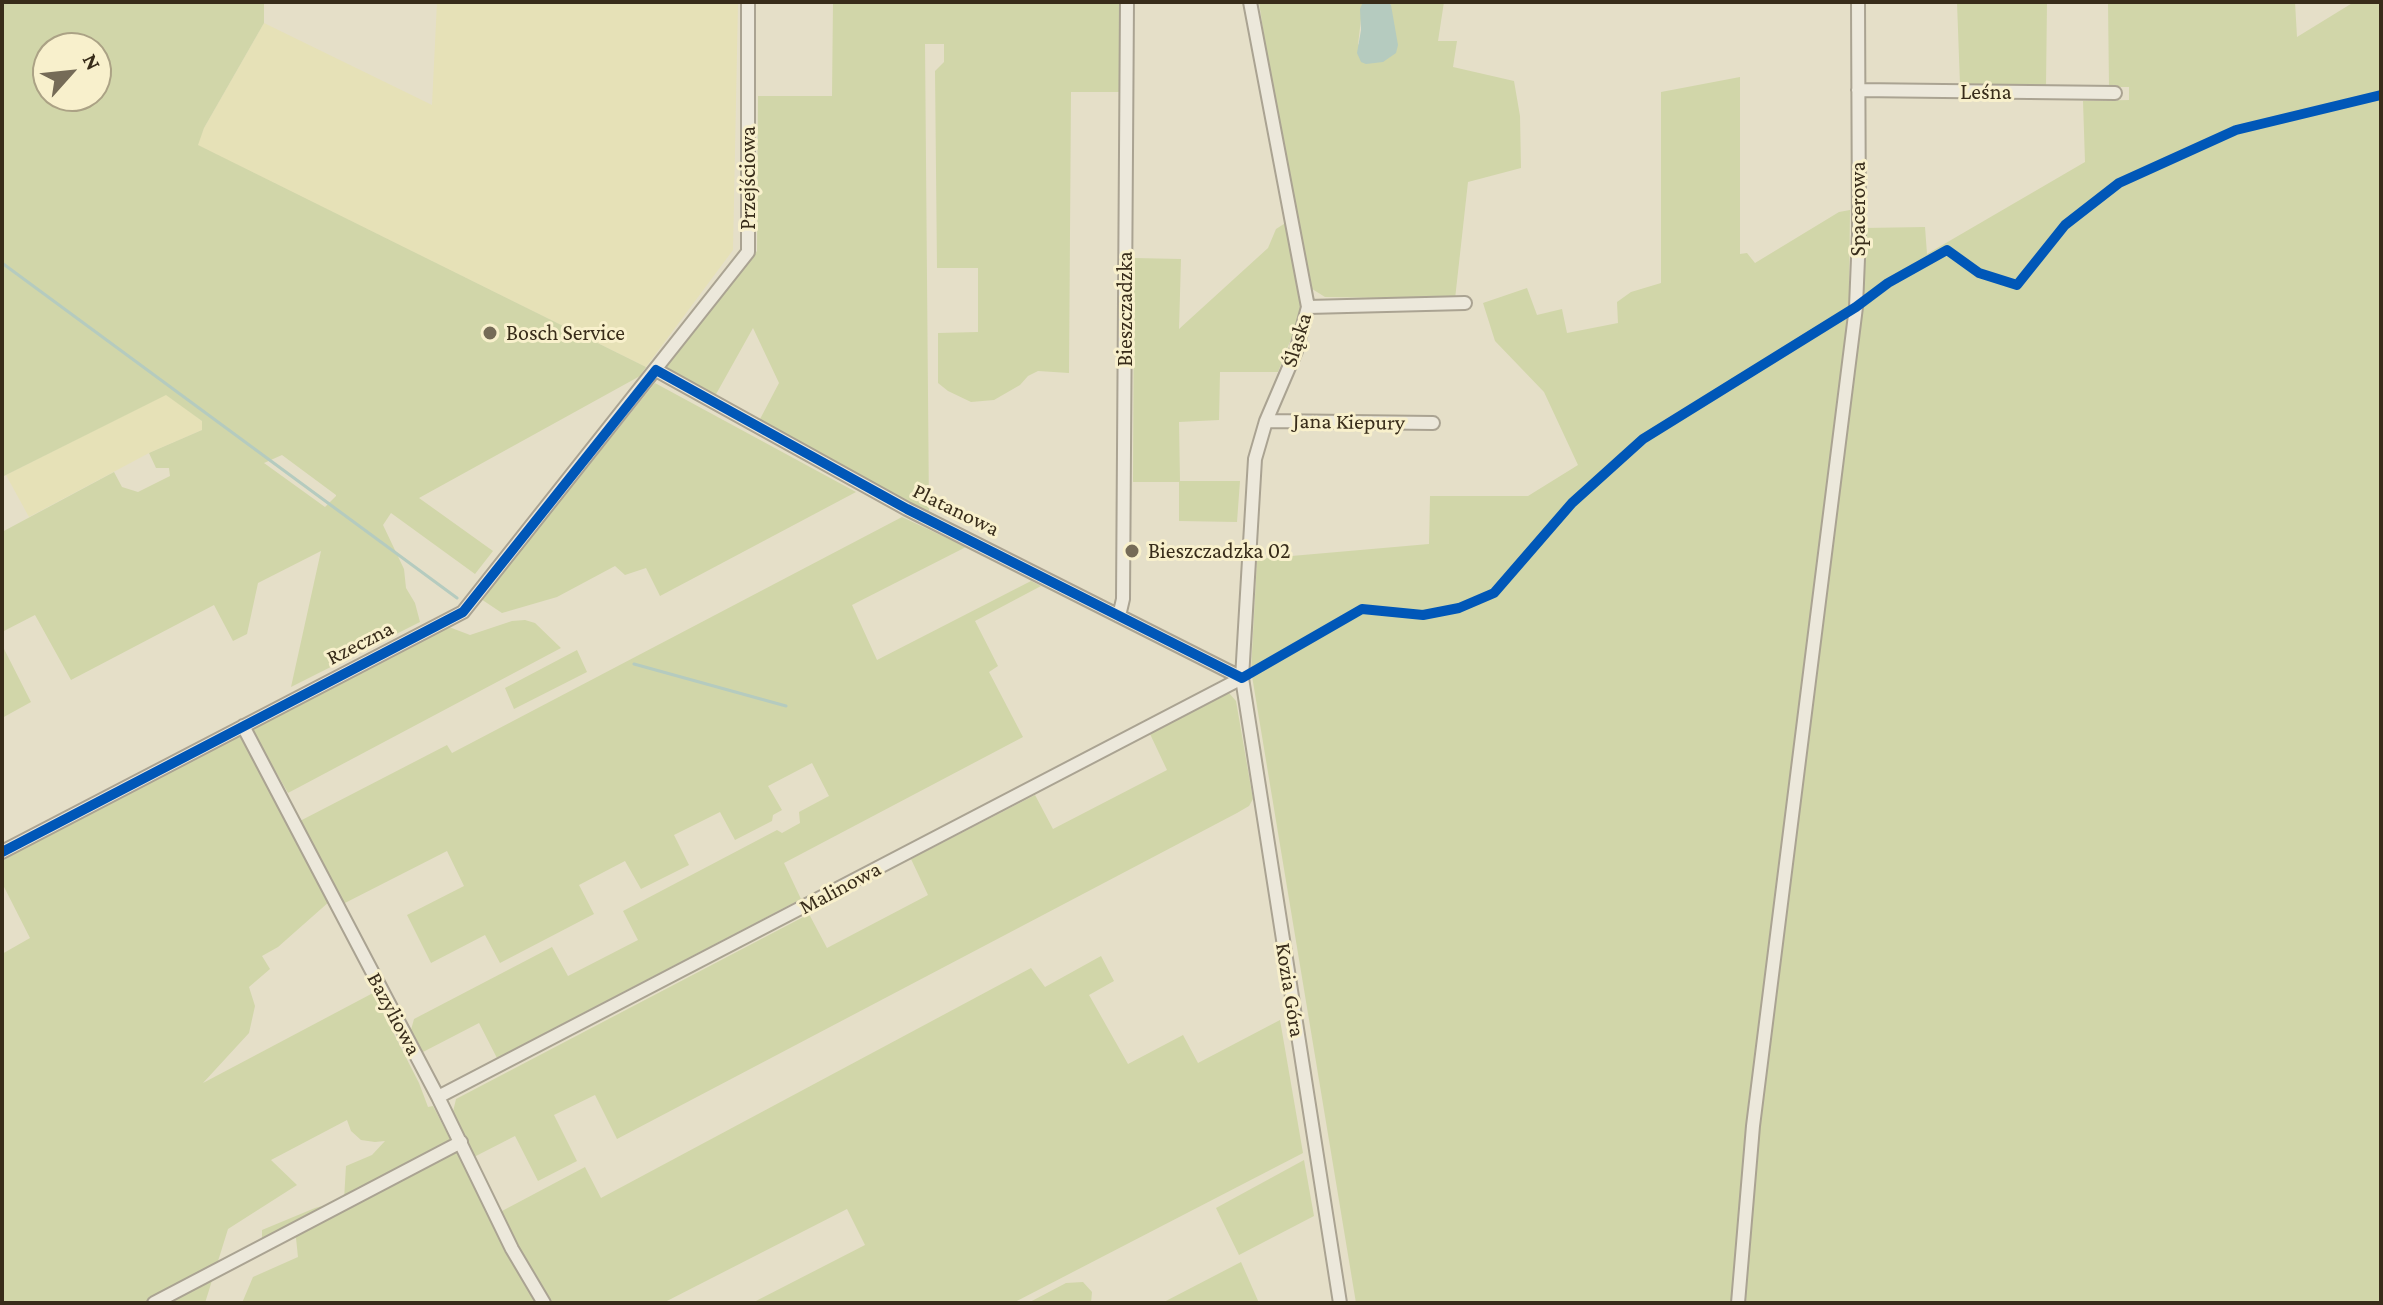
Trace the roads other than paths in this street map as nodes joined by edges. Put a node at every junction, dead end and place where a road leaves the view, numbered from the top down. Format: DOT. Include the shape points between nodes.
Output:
graph roads {
  1 [pos="748,2"];
  2 [pos="1127,2"];
  3 [pos="1250,2"];
  4 [pos="1858,2"];
  5 [pos="1858,90"];
  6 [pos="2115,93"];
  7 [pos="1465,303"];
  8 [pos="1308,307"];
  9 [pos="656,370"];
  10 [pos="1266,421"];
  11 [pos="1433,423"];
  12 [pos="1119,616"];
  13 [pos="1242,678"];
  14 [pos="243,726"];
  15 [pos="2,852"];
  16 [pos="438,1097"];
  17 [pos="461,1142"];
  18 [pos="154,1303"];
  19 [pos="544,1303"];
  20 [pos="1340,1303"];
  21 [pos="1738,1303"];
  1 -- 9 [label="street, Przejściowa" via="748,252"];
  2 -- 12 [label="street, Bieszczadzka"];
  3 -- 8 [label="street, Śląska"];
  4 -- 5 [label="street, Spacerowa"];
  5 -- 6 [label="street, Leśna"];
  5 -- 21 [label="street, Spacerowa" via="1856,307 1753,1126"];
  7 -- 8 [label="street"];
  8 -- 10 [label="street, Śląska"];
  9 -- 12 [label="street, Platanowa" via="907,509"];
  9 -- 14 [label="street, Rzeczna" via="463,612"];
  10 -- 11 [label="street, Jana Kiepury"];
  10 -- 13 [label="street, Śląska" via="1253,468"];
  12 -- 13 [label="street, Platanowa"];
  13 -- 16 [label="street, Malinowa"];
  13 -- 20 [label="street, Kozia Góra"];
  14 -- 15 [label="street, Rzeczna"];
  14 -- 16 [label="street, Bazyliowa"];
  16 -- 17 [label="street, Bazyliowa"];
  17 -- 18 [label="street"];
  17 -- 19 [label="street, Bazyliowa"];
}
